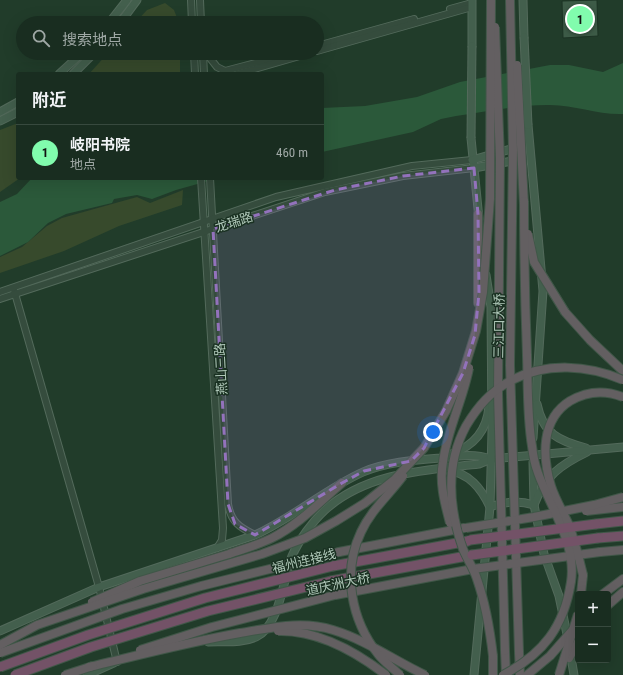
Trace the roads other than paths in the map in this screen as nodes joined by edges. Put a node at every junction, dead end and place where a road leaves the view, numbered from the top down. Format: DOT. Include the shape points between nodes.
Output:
graph roads {
  1 [pos="127,0"];
  2 [pos="137,0"];
  3 [pos="191,0"];
  4 [pos="200,0"];
  5 [pos="491,0"];
  6 [pos="494,0"];
  7 [pos="510,0"];
  8 [pos="513,0"];
  9 [pos="523,0"];
  10 [pos="472,3"];
  11 [pos="114,16"];
  12 [pos="125,16"];
  13 [pos="192,16"];
  14 [pos="201,16"];
  15 [pos="324,44"];
  16 [pos="324,49"];
  17 [pos="74,60"];
  18 [pos="87,60"];
  19 [pos="195,60"];
  20 [pos="204,60"];
  21 [pos="210,60"];
  22 [pos="265,60"];
  23 [pos="286,60"];
  24 [pos="61,72"];
  25 [pos="75,72"];
  26 [pos="196,72"];
  27 [pos="204,72"];
  28 [pos="244,72"];
  29 [pos="16,103"];
  30 [pos="0,112"];
  31 [pos="16,113"];
  32 [pos="0,121"];
  33 [pos="529,143"];
  34 [pos="530,157"];
  35 [pos="472,160"];
  36 [pos="474,168"];
  37 [pos="201,180"];
  38 [pos="210,180"];
  39 [pos="524,201"];
  40 [pos="478,214"];
  41 [pos="212,218"];
  42 [pos="205,221"];
  43 [pos="213,229"];
  44 [pos="206,231"];
  45 [pos="14,290"];
  46 [pos="0,292"];
  47 [pos="0,299"];
  48 [pos="623,371"];
  49 [pos="492,380"];
  50 [pos="623,380"];
  51 [pos="535,394"];
  52 [pos="623,396"];
  53 [pos="623,447"];
  54 [pos="424,448"];
  55 [pos="592,449"];
  56 [pos="533,455"];
  57 [pos="436,458"];
  58 [pos="491,459"];
  59 [pos="424,460"];
  60 [pos="434,469"];
  61 [pos="425,470"];
  62 [pos="342,483"];
  63 [pos="623,497"];
  64 [pos="534,505"];
  65 [pos="490,507"];
  66 [pos="623,507"];
  67 [pos="534,517"];
  68 [pos="623,521"];
  69 [pos="255,535"];
  70 [pos="623,536"];
  71 [pos="217,548"];
  72 [pos="464,550"];
  73 [pos="623,550"];
  74 [pos="623,579"];
  75 [pos="99,587"];
  76 [pos="581,591"];
  77 [pos="607,591"];
  78 [pos="623,592"];
  79 [pos="611,602"];
  80 [pos="575,624"];
  81 [pos="37,626"];
  82 [pos="575,627"];
  83 [pos="0,631"];
  84 [pos="253,631"];
  85 [pos="0,645"];
  86 [pos="575,648"];
  87 [pos="0,653"];
  88 [pos="117,662"];
  89 [pos="0,667"];
  90 [pos="88,671"];
  91 [pos="15,675"];
  92 [pos="65,675"];
  93 [pos="386,675"];
  94 [pos="400,675"];
  95 [pos="426,675"];
  96 [pos="474,675"];
  97 [pos="493,675"];
  98 [pos="504,675"];
  99 [pos="520,675"];
  100 [pos="527,675"];
  101 [pos="560,675"];
  102 [pos="574,675"];
  1 -- 11 [label="main road"];
  2 -- 12 [label="main road"];
  3 -- 13 [label="street"];
  4 -- 14 [label="street"];
  5 -- 54 [label="highway, bridge" via="490,199 483,292 476,331 463,373 446,411"];
  6 -- 98 [label="highway, 三江口大桥, bridge" via="500,159 498,393"];
  7 -- 99 [label="highway, 三江口大桥, bridge" via="513,150 510,365"];
  8 -- 39 [label="highway, bridge"];
  9 -- 33 [label="main road, bridge"];
  10 -- 15 [label="street"];
  10 -- 16 [label="street"];
  10 -- 35 [label="main road, bridge"];
  17 -- 24 [label="main road"];
  18 -- 25 [label="main road"];
  19 -- 26 [label="street"];
  20 -- 27 [label="street"];
  21 -- 22 [label="street" via="217,67 225,70"];
  23 -- 28 [label="street"];
  29 -- 30 [label="main road"];
  31 -- 32 [label="main road"];
  33 -- 34 [label="main road"];
  33 -- 35 [label="main road"];
  34 -- 36 [label="main road"];
  34 -- 51 [label="main road" via="543,291"];
  35 -- 36 [label="main road"];
  35 -- 41 [label="street, 龙瑞路" via="412,166 378,173 276,197"];
  36 -- 40 [label="main road"];
  36 -- 43 [label="street, 龙瑞路" via="403,176 335,190"];
  37 -- 42 [label="street, 燕山三路"];
  38 -- 41 [label="street, 燕山三路"];
  39 -- 48 [label="highway, bridge" via="528,240 534,262 556,301 590,340"];
  39 -- 98 [label="highway, bridge" via="529,421 537,472 564,535 571,560 572,580 567,603 557,627 542,648 522,665"];
  40 -- 49 [label="main road" via="491,306"];
  40 -- 72 [label="highway, bridge" via="479,292 474,345 465,388 442,464 443,496 451,525"];
  41 -- 42 [label="street, 龙瑞路"];
  41 -- 43 [label="street, 燕山三路"];
  42 -- 44 [label="street, 燕山三路"];
  42 -- 45 [label="street, 龙瑞路"];
  43 -- 44 [label="street, 龙瑞路"];
  43 -- 69 [label="street, 燕山三路" via="228,504 235,524"];
  44 -- 45 [label="street, 龙瑞路"];
  44 -- 71 [label="street, 燕山三路" via="223,528 222,540"];
  45 -- 46 [label="street, 龙瑞路"];
  45 -- 47 [label="street, 龙瑞路"];
  45 -- 75 [label="street"];
  49 -- 57 [label="main road" via="489,409 480,434 472,444 461,451"];
  49 -- 58 [label="main road"];
  50 -- 72 [label="highway, bridge" via="588,369 550,369 524,374 497,388 476,410 460,438 452,466 450,496 455,524"];
  51 -- 55 [label="main road" via="539,412 551,434 571,444"];
  51 -- 56 [label="main road"];
  52 -- 76 [label="highway, bridge" via="596,392 585,394 565,404 549,426 545,442 545,459 551,486 578,549 583,575"];
  53 -- 55 [label="main road"];
  54 -- 81 [label="highway, bridge" via="395,479 364,503 304,538 262,554 143,589"];
  54 -- 94 [label="highway, bridge" via="398,483 376,506 360,533 352,565 351,598 361,627 378,654"];
  55 -- 56 [label="main road"];
  55 -- 64 [label="main road" via="572,459 548,478 539,490"];
  56 -- 58 [label="main road"];
  56 -- 64 [label="main road"];
  57 -- 58 [label="main road" via="479,454"];
  57 -- 59 [label="main road"];
  58 -- 60 [label="main road" via="479,464"];
  58 -- 65 [label="main road"];
  59 -- 61 [label="main road"];
  59 -- 62 [label="main road" via="364,472"];
  60 -- 61 [label="main road"];
  60 -- 65 [label="main road" via="454,471 466,476 477,484"];
  61 -- 88 [label="main road" via="396,475 368,484 325,510 307,530 292,556 275,614 268,628 257,636 246,641 184,645"];
  62 -- 69 [label="main road"];
  62 -- 81 [label="highway, bridge" via="293,524 255,546 140,581"];
  63 -- 67 [label="highway, bridge"];
  64 -- 65 [label="main road" via="502,502"];
  64 -- 102 [label="main road" via="544,554 559,596"];
  65 -- 96 [label="main road"];
  66 -- 67 [label="highway, bridge"];
  67 -- 87 [label="highway, bridge" via="339,552 201,586 122,609"];
  68 -- 89 [label="highway, 福州连接线, bridge" via="470,540 333,566 197,601 88,635"];
  69 -- 71 [label="main road"];
  70 -- 91 [label="highway, 福州连接线, bridge" via="472,555 331,581 208,611 91,647"];
  71 -- 75 [label="main road"];
  72 -- 97 [label="highway, bridge" via="477,578 489,621"];
  73 -- 90 [label="highway, 道庆洲大桥, bridge" via="473,569 335,595 212,627"];
  74 -- 77 [label="highway"];
  75 -- 83 [label="main road"];
  75 -- 88 [label="street"];
  78 -- 79 [label="highway"];
  80 -- 101 [label="highway, bridge"];
  81 -- 85 [label="highway, bridge"];
  82 -- 100 [label="highway, bridge" via="550,656"];
  84 -- 90 [label="highway, bridge" via="216,637"];
  84 -- 93 [label="highway, bridge" via="287,630 321,637 337,643"];
  84 -- 95 [label="highway, bridge" via="285,625 306,625 332,630 357,639"];
  86 -- 101 [label="highway, bridge"];
  88 -- 90 [label="main road"];
  90 -- 92 [label="highway, 道庆洲大桥, bridge"];
}
